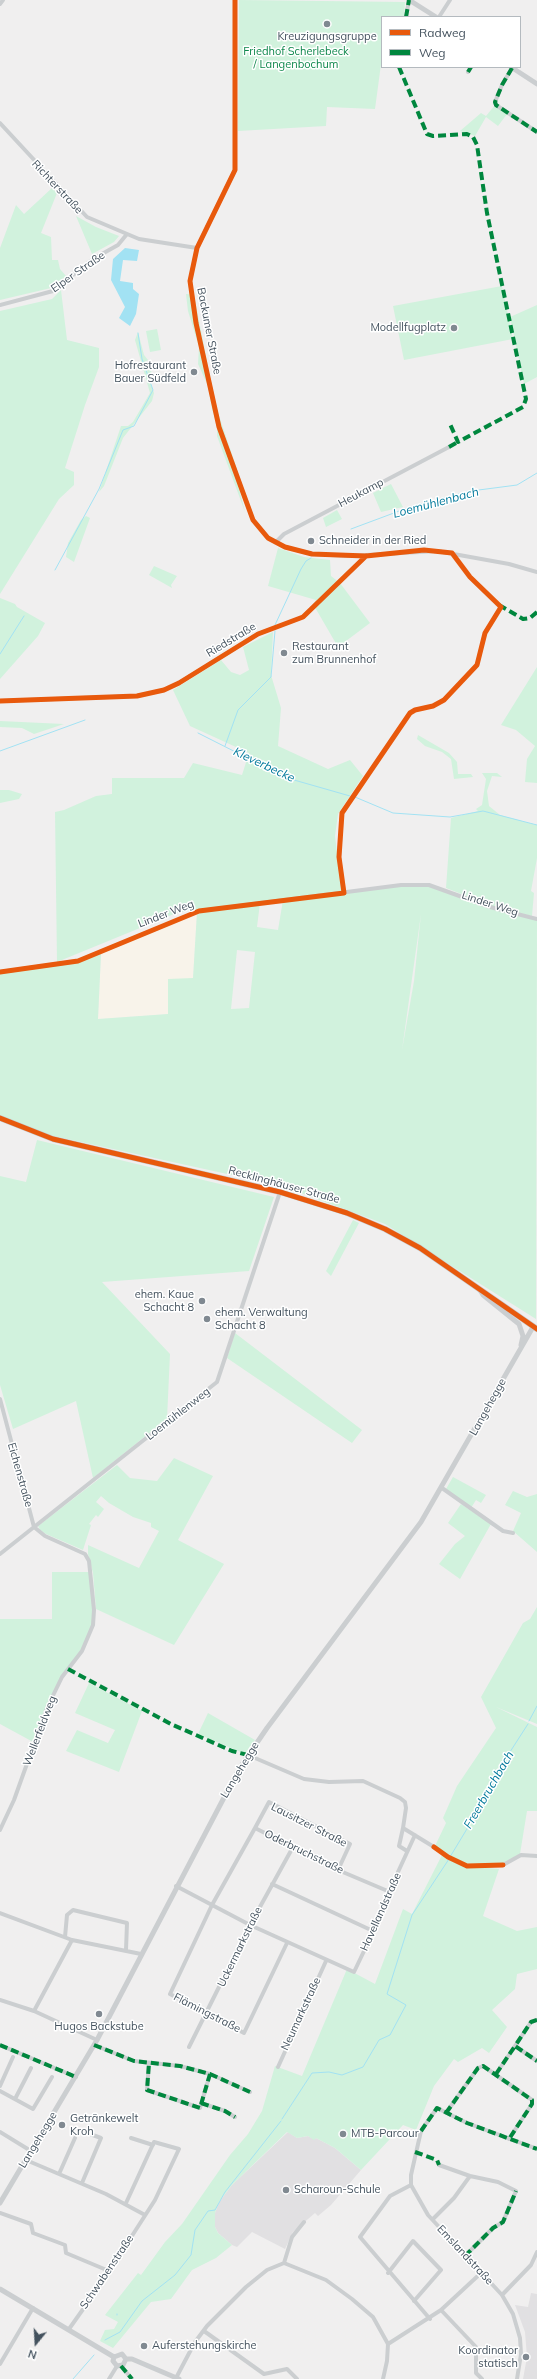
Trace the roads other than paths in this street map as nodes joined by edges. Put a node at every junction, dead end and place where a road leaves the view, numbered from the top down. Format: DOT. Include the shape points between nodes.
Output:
graph roads {
  1 [pos="3,0"];
  2 [pos="235,0"];
  3 [pos="409,0"];
  4 [pos="450,0"];
  5 [pos="0,4"];
  6 [pos="406,16"];
  7 [pos="434,16"];
  8 [pos="440,16"];
  9 [pos="470,68"];
  10 [pos="511,68"];
  11 [pos="468,72"];
  12 [pos="537,84"];
  13 [pos="0,123"];
  14 [pos="537,132"];
  15 [pos="127,234"];
  16 [pos="197,248"];
  17 [pos="0,305"];
  18 [pos="449,447"];
  19 [pos="276,542"];
  20 [pos="366,556"];
  21 [pos="537,572"];
  22 [pos="501,607"];
  23 [pos="0,701"];
  24 [pos="344,893"];
  25 [pos="537,919"];
  26 [pos="0,972"];
  27 [pos="0,1118"];
  28 [pos="280,1192"];
  29 [pos="478,1288"];
  30 [pos="535,1328"];
  31 [pos="521,1348"];
  32 [pos="0,1399"];
  33 [pos="442,1488"];
  34 [pos="34,1527"];
  35 [pos="513,1533"];
  36 [pos="0,1554"];
  37 [pos="248,1755"];
  38 [pos="255,1828"];
  39 [pos="403,1828"];
  40 [pos="0,1830"];
  41 [pos="415,1835"];
  42 [pos="293,1847"];
  43 [pos="434,1847"];
  44 [pos="407,1851"];
  45 [pos="537,1856"];
  46 [pos="503,1865"];
  47 [pos="338,1870"];
  48 [pos="272,1884"];
  49 [pos="176,1886"];
  50 [pos="390,1892"];
  51 [pos="212,1904"];
  52 [pos="0,1913"];
  53 [pos="250,1926"];
  54 [pos="373,1931"];
  55 [pos="65,1937"];
  56 [pos="72,1940"];
  57 [pos="287,1943"];
  58 [pos="126,1950"];
  59 [pos="141,1954"];
  60 [pos="326,1961"];
  61 [pos="0,2000"];
  62 [pos="34,2011"];
  63 [pos="207,2014"];
  64 [pos="537,2020"];
  65 [pos="96,2043"];
  66 [pos="0,2045"];
  67 [pos="515,2046"];
  68 [pos="190,2047"];
  69 [pos="13,2057"];
  70 [pos="537,2061"];
  71 [pos="149,2063"];
  72 [pos="278,2067"];
  73 [pos="31,2068"];
  74 [pos="210,2074"];
  75 [pos="496,2074"];
  76 [pos="52,2077"];
  77 [pos="76,2077"];
  78 [pos="0,2086"];
  79 [pos="0,2091"];
  80 [pos="250,2092"];
  81 [pos="15,2099"];
  82 [pos="201,2103"];
  83 [pos="446,2113"];
  84 [pos="234,2117"];
  85 [pos="0,2132"];
  86 [pos="90,2134"];
  87 [pos="75,2138"];
  88 [pos="131,2138"];
  89 [pos="509,2139"];
  90 [pos="153,2145"];
  91 [pos="537,2149"];
  92 [pos="31,2151"];
  93 [pos="26,2160"];
  94 [pos="439,2165"];
  95 [pos="59,2174"];
  96 [pos="470,2176"];
  97 [pos="82,2183"];
  98 [pos="411,2185"];
  99 [pos="0,2203"];
  100 [pos="126,2203"];
  101 [pos="0,2213"];
  102 [pos="145,2215"];
  103 [pos="432,2220"];
  104 [pos="304,2222"];
  105 [pos="537,2252"];
  106 [pos="465,2256"];
  107 [pos="536,2259"];
  108 [pos="284,2263"];
  109 [pos="110,2271"];
  110 [pos="388,2273"];
  111 [pos="481,2273"];
  112 [pos="0,2289"];
  113 [pos="502,2295"];
  114 [pos="414,2301"];
  115 [pos="33,2308"];
  116 [pos="441,2310"];
  117 [pos="430,2319"];
  118 [pos="69,2329"];
  119 [pos="204,2331"];
  120 [pos="388,2344"];
  121 [pos="114,2357"];
  122 [pos="126,2360"];
  123 [pos="0,2364"];
  124 [pos="119,2366"];
  125 [pos="178,2378"];
  126 [pos="109,2379"];
  127 [pos="132,2379"];
  128 [pos="298,2379"];
  129 [pos="383,2379"];
  130 [pos="482,2379"];
  131 [pos="517,2379"];
  1 -- 5 [label="street"];
  2 -- 16 [label="street, Backumer Straße" via="235,170"];
  3 -- 6 [label="street"];
  3 -- 7 [label="street"];
  4 -- 8 [label="street"];
  9 -- 11 [label="street"];
  10 -- 12 [label="street"];
  10 -- 14 [label="street" via="495,102 496,105"];
  13 -- 15 [label="street, Richterstraße" via="84,215"];
  15 -- 16 [label="street, Richterstraße"];
  15 -- 17 [label="street, Elper Straße" via="118,245 93,259 54,291"];
  16 -- 19 [label="street, Backumer Straße" via="190,290 219,427 253,520 264,534"];
  18 -- 19 [label="street, Heukamp" via="284,534"];
  19 -- 20 [label="street, Backumer Straße" via="312,554"];
  20 -- 21 [label="street" via="437,551 509,564"];
  20 -- 23 [label="street, Riedstraße" via="303,617 258,634 164,690 137,696"];
  22 -- 24 [label="street" via="485,633 477,664 444,700 410,713 342,813 339,857"];
  24 -- 25 [label="street, Linder Weg" via="401,885 429,885 490,907"];
  24 -- 26 [label="street, Linder Weg" via="199,911 78,961"];
  27 -- 28 [label="main road, Recklinghäuser Straße" via="53,1139"];
  28 -- 29 [label="main road, Recklinghäuser Straße" via="338,1209 385,1229 420,1248"];
  28 -- 34 [label="street, Loemühlenweg" via="217,1382"];
  29 -- 30 [label="main road, Recklinghäuser Straße"];
  29 -- 31 [label="street" via="519,1324 523,1336"];
  30 -- 31 [label="street, Langehegge"];
  31 -- 33 [label="street, Langehegge"];
  32 -- 34 [label="street, Eichenstraße"];
  33 -- 35 [label="street" via="503,1530"];
  33 -- 37 [label="street, Langehegge" via="421,1522"];
  34 -- 36 [label="street, Loemühlenweg"];
  34 -- 40 [label="street, Wellerfeldweg" via="45,1536 87,1556 94,1590 94,1617 82,1651 62,1677 47,1708 14,1800"];
  37 -- 39 [label="street" via="304,1779 329,1782 363,1781 400,1798 405,1802 406,1808"];
  37 -- 49 [label="street, Langehegge"];
  38 -- 42 [label="street, Oderbruchstraße"];
  38 -- 47 [label="street, Lausitzer Straße" via="269,1802 350,1844"];
  38 -- 51 [label="street, Oderbruchstraße"];
  39 -- 41 [label="street"];
  39 -- 44 [label="street" via="399,1846"];
  41 -- 43 [label="street"];
  41 -- 44 [label="street, Havellandstraße"];
  42 -- 47 [label="street, Oderbruchstraße"];
  42 -- 48 [label="street, Uckermarkstraße"];
  44 -- 50 [label="street, Havellandstraße"];
  45 -- 46 [label="street" via="521,1855"];
  47 -- 50 [label="street, Oderbruchstraße"];
  48 -- 53 [label="street, Uckermarkstraße"];
  48 -- 54 [label="street"];
  49 -- 51 [label="street"];
  49 -- 59 [label="street, Langehegge"];
  50 -- 54 [label="street, Havellandstraße"];
  51 -- 53 [label="street"];
  51 -- 63 [label="street, Flämingstraße" via="170,1994"];
  52 -- 55 [label="street"];
  53 -- 57 [label="street"];
  53 -- 63 [label="street, Uckermarkstraße"];
  54 -- 60 [label="street, Havellandstraße" via="354,1972"];
  55 -- 56 [label="street"];
  55 -- 58 [label="street" via="67,1915 73,1910 127,1923"];
  56 -- 58 [label="street"];
  56 -- 62 [label="street"];
  57 -- 60 [label="street"];
  57 -- 63 [label="street, Flämingstraße" via="244,2033"];
  58 -- 59 [label="street"];
  59 -- 65 [label="street, Langehegge"];
  60 -- 72 [label="street, Neumarkstraße"];
  61 -- 62 [label="street"];
  62 -- 65 [label="street"];
  63 -- 68 [label="street, Uckermarkstraße"];
  64 -- 67 [label="street" via="531,2022"];
  65 -- 71 [label="street" via="123,2057"];
  65 -- 77 [label="street, Langehegge"];
  66 -- 77 [label="street"];
  67 -- 70 [label="street"];
  67 -- 75 [label="street"];
  69 -- 78 [label="street"];
  71 -- 74 [label="street" via="180,2066"];
  71 -- 82 [label="street" via="147,2090 200,2108"];
  73 -- 81 [label="street"];
  74 -- 80 [label="street"];
  74 -- 82 [label="street"];
  75 -- 83 [label="street" via="483,2066 478,2068"];
  75 -- 89 [label="street" via="532,2100 532,2104"];
  76 -- 81 [label="street" via="33,2109"];
  77 -- 92 [label="street, Langehegge"];
  79 -- 81 [label="street"];
  82 -- 84 [label="street" via="225,2111"];
  83 -- 89 [label="street"];
  83 -- 98 [label="street, Emslandstraße" via="437,2108 421,2132 412,2164"];
  85 -- 92 [label="street"];
  86 -- 97 [label="street" via="101,2138"];
  87 -- 95 [label="street"];
  88 -- 90 [label="street"];
  89 -- 91 [label="street"];
  90 -- 100 [label="street"];
  90 -- 102 [label="street, Schwabenstraße" via="158,2141 179,2150"];
  92 -- 93 [label="street, Langehegge"];
  93 -- 95 [label="street"];
  93 -- 99 [label="street, Langehegge"];
  94 -- 96 [label="street"];
  95 -- 97 [label="street"];
  96 -- 103 [label="street" via="454,2198"];
  96 -- 106 [label="street" via="498,2182 516,2191 503,2222 493,2228"];
  97 -- 100 [label="street"];
  98 -- 103 [label="street, Emslandstraße"];
  98 -- 110 [label="street" via="390,2196 360,2238"];
  100 -- 102 [label="street"];
  101 -- 109 [label="street" via="31,2224 34,2233 65,2245 66,2253"];
  102 -- 109 [label="street, Schwabenstraße"];
  103 -- 106 [label="street, Emslandstraße"];
  104 -- 108 [label="street" via="292,2237"];
  105 -- 107 [label="street"];
  106 -- 111 [label="street, Emslandstraße"];
  107 -- 113 [label="street"];
  108 -- 119 [label="street" via="267,2270 246,2287"];
  108 -- 120 [label="street" via="326,2280 352,2299 373,2317"];
  109 -- 118 [label="street, Schwabenstraße"];
  110 -- 114 [label="street"];
  110 -- 114 [label="street" via="413,2242 441,2270"];
  111 -- 113 [label="street, Emslandstraße"];
  111 -- 116 [label="street"];
  112 -- 115 [label="street"];
  113 -- 131 [label="street, Emslandstraße" via="516,2320 520,2338 521,2354"];
  114 -- 117 [label="street"];
  115 -- 118 [label="street"];
  115 -- 123 [label="street"];
  116 -- 117 [label="street"];
  116 -- 130 [label="street" via="476,2347 476,2373"];
  117 -- 120 [label="street"];
  118 -- 121 [label="street"];
  119 -- 125 [label="street" via="195,2342"];
  119 -- 128 [label="street" via="264,2374 287,2369"];
  120 -- 129 [label="street" via="388,2361"];
  121 -- 122 [label="street" via="122,2354"];
  121 -- 124 [label="street" via="114,2363"];
  122 -- 124 [label="street"];
  122 -- 125 [label="street" via="132,2359"];
  124 -- 126 [label="street"];
  124 -- 127 [label="street"];
}
